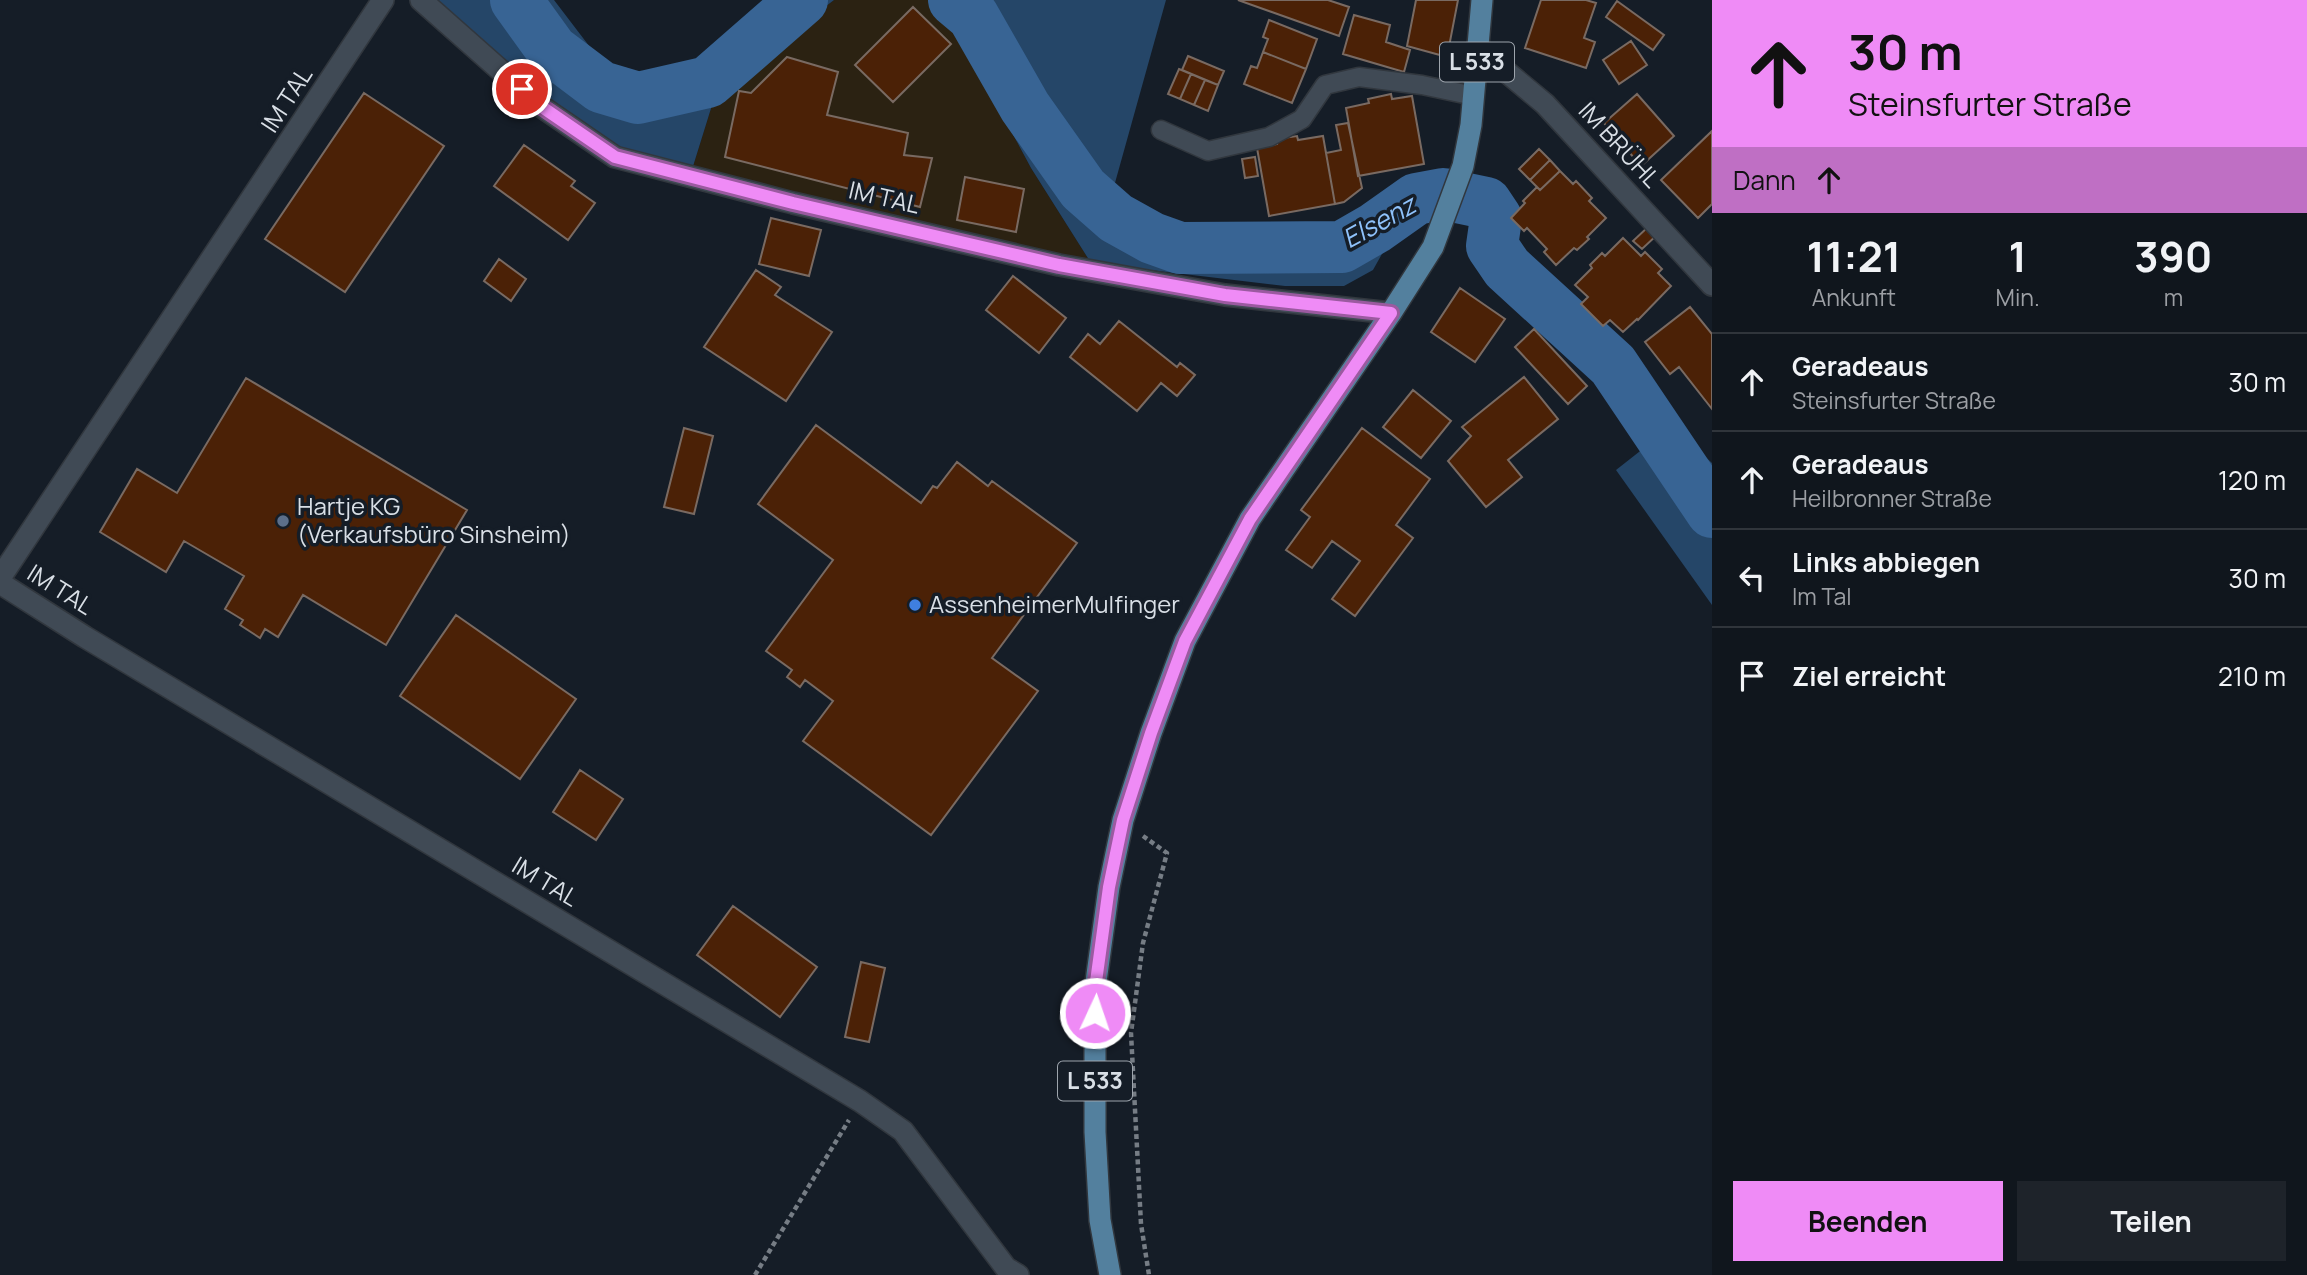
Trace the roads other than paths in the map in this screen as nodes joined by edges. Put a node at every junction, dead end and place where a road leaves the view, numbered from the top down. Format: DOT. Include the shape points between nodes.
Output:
graph roads {
  1 [pos="383,0"];
  2 [pos="421,0"];
  3 [pos="1482,0"];
  4 [pos="1479,49"];
  5 [pos="1474,96"];
  6 [pos="1161,130"];
  7 [pos="1712,285"];
  8 [pos="1391,313"];
  9 [pos="0,578"];
  10 [pos="0,583"];
  11 [pos="1018,1275"];
  12 [pos="1110,1275"];
  1 -- 9 [label="street, IM TAL"];
  2 -- 8 [label="street, IM TAL" via="542,107 615,157 1059,265 1225,295"];
  3 -- 4 [label="main road, L 533"];
  4 -- 5 [label="main road, L 533"];
  4 -- 7 [label="street, IM BRÜHL" via="1545,104"];
  5 -- 6 [label="lane" via="1359,77 1325,85 1302,119 1269,136 1208,151"];
  5 -- 8 [label="main road, L 533" via="1463,166 1433,247"];
  8 -- 12 [label="main road, L 533" via="1250,519 1185,641 1123,820 1095,989 1095,1132 1100,1220"];
  10 -- 11 [label="street, IM TAL" via="903,1130 1006,1269"];
}
